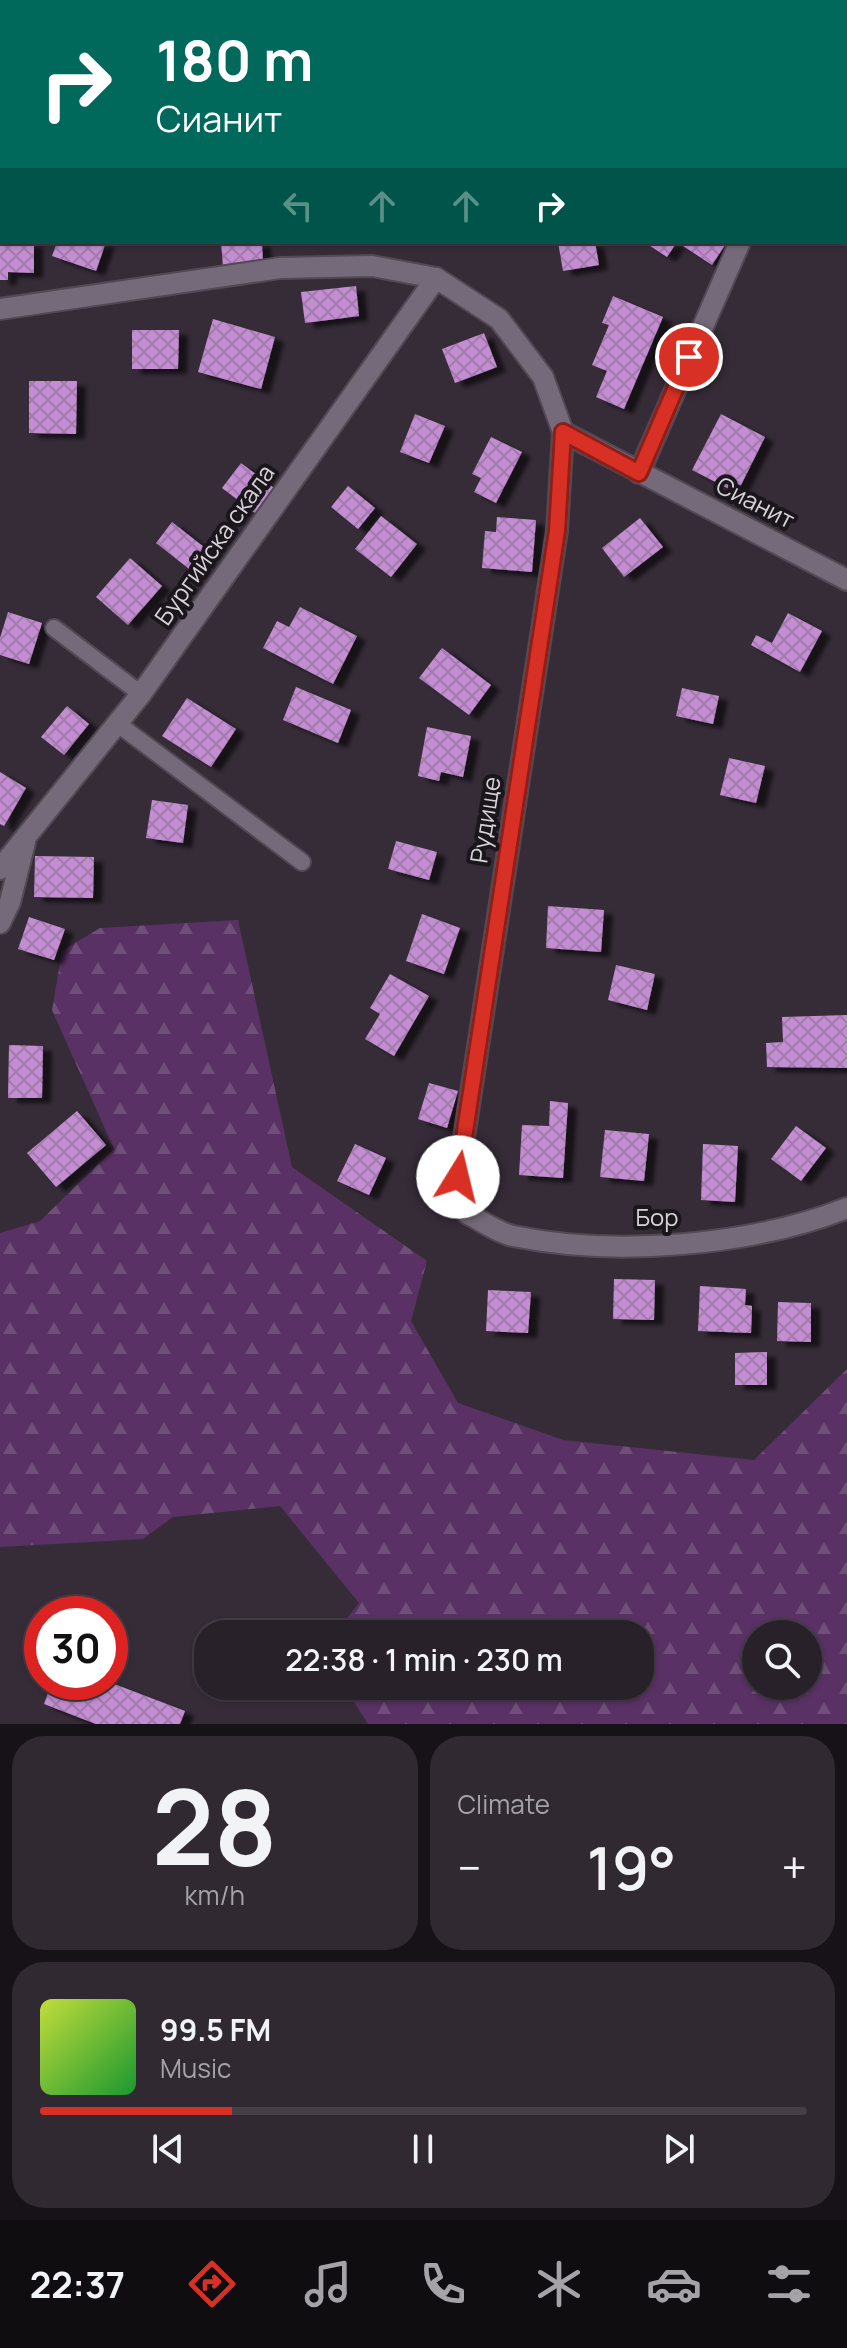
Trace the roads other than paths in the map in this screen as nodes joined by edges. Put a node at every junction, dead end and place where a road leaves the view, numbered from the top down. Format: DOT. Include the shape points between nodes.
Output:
graph roads {
  1 [pos="739,244"];
  2 [pos="436,278"];
  3 [pos="0,309"];
  4 [pos="563,432"];
  5 [pos="639,473"];
  6 [pos="847,580"];
  7 [pos="54,628"];
  8 [pos="141,694"];
  9 [pos="118,724"];
  10 [pos="27,835"];
  11 [pos="302,862"];
  12 [pos="0,869"];
  13 [pos="0,923"];
  14 [pos="847,1208"];
  15 [pos="468,1214"];
  1 -- 5 [label="street"];
  2 -- 3 [label="street" via="372,266 280,268"];
  2 -- 4 [label="street" via="499,319 543,377"];
  2 -- 8 [label="street, Бургийска скала"];
  4 -- 5 [label="street, Сианит"];
  4 -- 15 [label="street, Рудище" via="557,531 458,1177"];
  5 -- 6 [label="street, Сианит"];
  7 -- 8 [label="lane"];
  8 -- 9 [label="street, Бургийска скала"];
  9 -- 10 [label="street, Бургийска скала"];
  9 -- 11 [label="lane"];
  10 -- 12 [label="street, Бургийска скала"];
  10 -- 13 [label="street, Бургийска скала"];
  14 -- 15 [label="street, Бор" via="802,1226 701,1244 600,1244 510,1236"];
}
